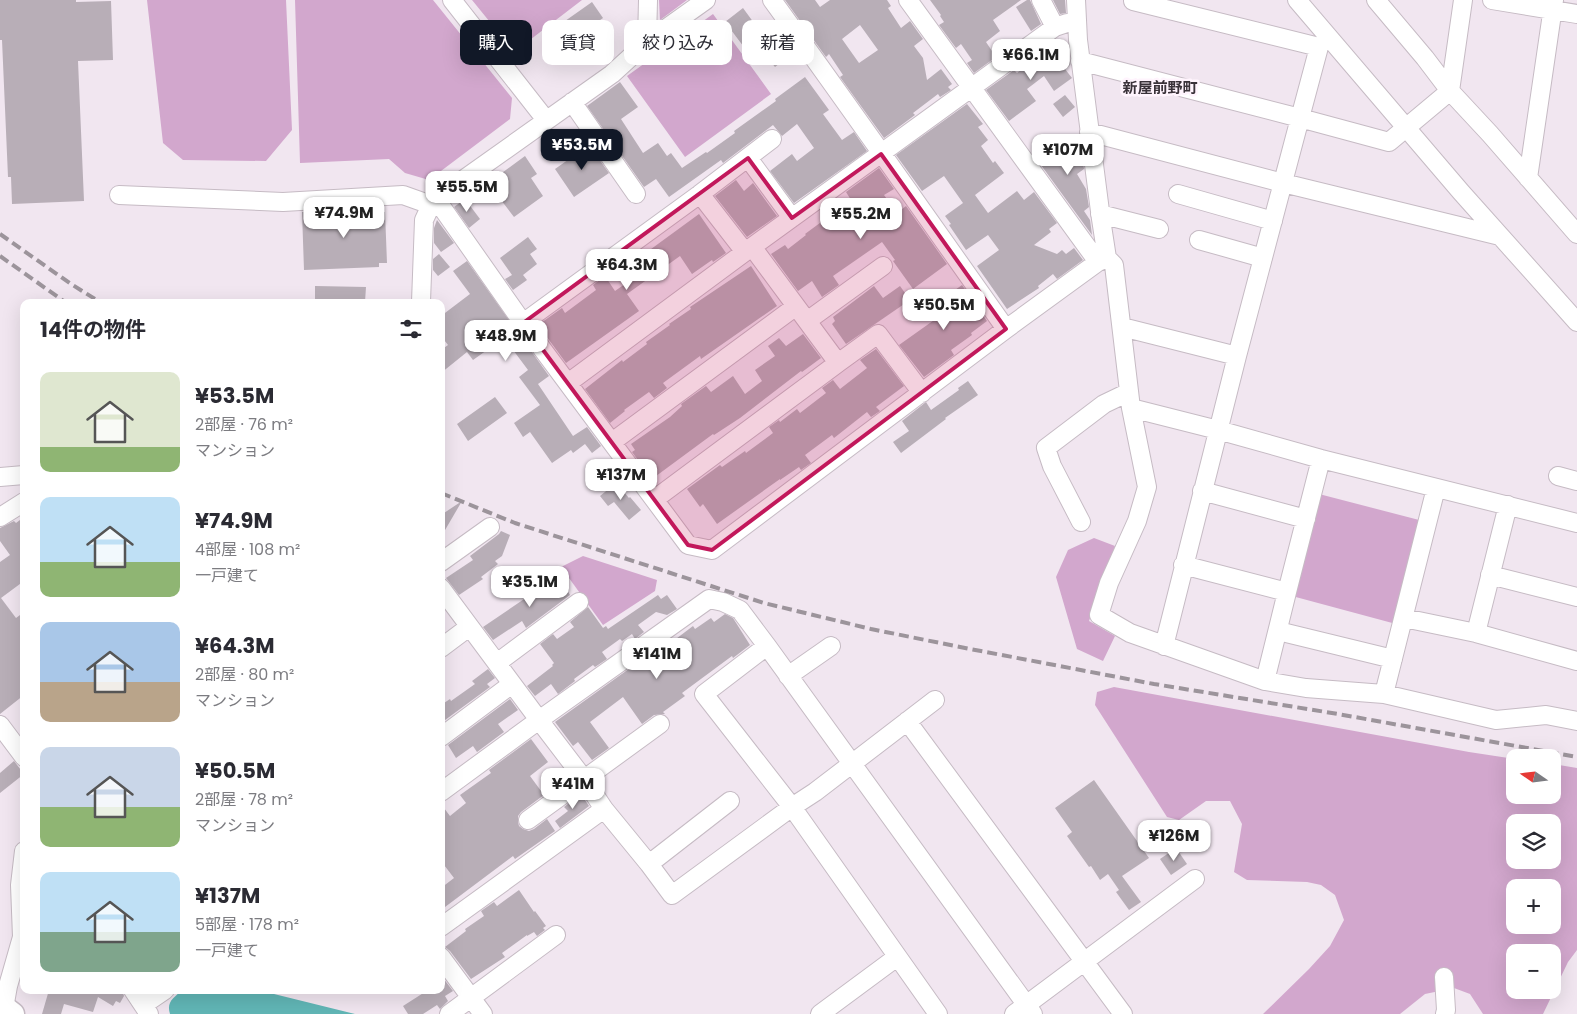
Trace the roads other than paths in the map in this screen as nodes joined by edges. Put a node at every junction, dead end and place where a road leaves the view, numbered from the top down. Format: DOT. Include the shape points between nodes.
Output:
graph roads {
  1 [pos="452,0"];
  2 [pos="648,0"];
  3 [pos="706,0"];
  4 [pos="772,0"];
  5 [pos="908,0"];
  6 [pos="1041,0"];
  7 [pos="1076,0"];
  8 [pos="1297,0"];
  9 [pos="1376,0"];
  10 [pos="1463,0"];
  11 [pos="1492,0"];
  12 [pos="1133,2"];
  13 [pos="1164,5"];
  14 [pos="1554,5"];
  15 [pos="1577,14"];
  16 [pos="648,20"];
  17 [pos="678,20"];
  18 [pos="1076,20"];
  19 [pos="1055,27"];
  20 [pos="1080,60"];
  21 [pos="624,63"];
  22 [pos="972,89"];
  23 [pos="1450,91"];
  24 [pos="572,102"];
  25 [pos="1300,118"];
  26 [pos="546,120"];
  27 [pos="1406,128"];
  28 [pos="1089,132"];
  29 [pos="772,139"];
  30 [pos="881,154"];
  31 [pos="748,158"];
  32 [pos="1528,178"];
  33 [pos="1283,183"];
  34 [pos="119,194"];
  35 [pos="636,194"];
  36 [pos="700,194"];
  37 [pos="1178,194"];
  38 [pos="433,202"];
  39 [pos="1100,214"];
  40 [pos="792,218"];
  41 [pos="1273,221"];
  42 [pos="1159,229"];
  43 [pos="1577,234"];
  44 [pos="1500,236"];
  45 [pos="1199,240"];
  46 [pos="749,250"];
  47 [pos="1263,258"];
  48 [pos="1102,260"];
  49 [pos="883,266"];
  50 [pos="421,299"];
  51 [pos="795,307"];
  52 [pos="807,321"];
  53 [pos="1577,322"];
  54 [pos="523,323"];
  55 [pos="1122,328"];
  56 [pos="1006,329"];
  57 [pos="1237,356"];
  58 [pos="838,363"];
  59 [pos="568,383"];
  60 [pos="922,393"];
  61 [pos="1130,400"];
  62 [pos="1218,430"];
  63 [pos="612,442"];
  64 [pos="1321,459"];
  65 [pos="20,475"];
  66 [pos="1558,476"];
  67 [pos="0,477"];
  68 [pos="1577,481"];
  69 [pos="1436,488"];
  70 [pos="1202,491"];
  71 [pos="655,499"];
  72 [pos="20,504"];
  73 [pos="1508,505"];
  74 [pos="0,517"];
  75 [pos="1306,520"];
  76 [pos="1081,522"];
  77 [pos="1577,523"];
  78 [pos="490,528"];
  79 [pos="445,559"];
  80 [pos="1183,565"];
  81 [pos="1490,575"];
  82 [pos="1288,592"];
  83 [pos="445,597"];
  84 [pos="1577,597"];
  85 [pos="579,602"];
  86 [pos="1404,618"];
  87 [pos="469,627"];
  88 [pos="1278,630"];
  89 [pos="1476,633"];
  90 [pos="445,645"];
  91 [pos="767,646"];
  92 [pos="831,646"];
  93 [pos="1164,646"];
  94 [pos="1393,659"];
  95 [pos="1577,661"];
  96 [pos="496,663"];
  97 [pos="788,676"];
  98 [pos="1265,680"];
  99 [pos="512,684"];
  100 [pos="1384,694"];
  101 [pos="935,700"];
  102 [pos="538,720"];
  103 [pos="907,721"];
  104 [pos="1577,721"];
  105 [pos="660,724"];
  106 [pos="0,726"];
  107 [pos="445,734"];
  108 [pos="20,752"];
  109 [pos="852,763"];
  110 [pos="584,779"];
  111 [pos="445,789"];
  112 [pos="730,801"];
  113 [pos="792,807"];
  114 [pos="604,809"];
  115 [pos="528,820"];
  116 [pos="649,864"];
  117 [pos="1195,879"];
  118 [pos="445,924"];
  119 [pos="556,935"];
  120 [pos="20,943"];
  121 [pos="897,957"];
  122 [pos="1084,961"];
  123 [pos="445,962"];
  124 [pos="1444,977"];
  125 [pos="135,994"];
  126 [pos="161,994"];
  127 [pos="471,998"];
  128 [pos="146,1009"];
  129 [pos="5,1010"];
  130 [pos="1024,1011"];
  131 [pos="449,1014"];
  132 [pos="482,1014"];
  133 [pos="820,1014"];
  134 [pos="938,1014"];
  135 [pos="1123,1014"];
  136 [pos="1445,1014"];
  1 -- 26 [label="street"];
  2 -- 16 [label="street"];
  3 -- 17 [label="street"];
  4 -- 30 [label="street"];
  5 -- 22 [label="street"];
  6 -- 19 [label="street"];
  7 -- 18 [label="street"];
  8 -- 27 [label="street"];
  9 -- 23 [label="street"];
  10 -- 23 [label="street"];
  11 -- 14 [label="street"];
  12 -- 13 [label="street"];
  13 -- 25 [label="street" via="1318,47"];
  14 -- 15 [label="street"];
  14 -- 32 [label="street"];
  18 -- 19 [label="street"];
  18 -- 20 [label="street"];
  19 -- 22 [label="street"];
  20 -- 25 [label="street"];
  20 -- 28 [label="street"];
  21 -- 24 [label="street"];
  22 -- 30 [label="street"];
  22 -- 48 [label="street"];
  23 -- 27 [label="street"];
  23 -- 32 [label="street"];
  24 -- 26 [label="street"];
  24 -- 35 [label="street"];
  25 -- 27 [label="street" via="1389,142"];
  25 -- 33 [label="street"];
  26 -- 38 [label="street"];
  27 -- 44 [label="street"];
  28 -- 33 [label="street"];
  28 -- 39 [label="street"];
  29 -- 31 [label="street"];
  30 -- 40 [label="street"];
  30 -- 56 [label="street"];
  31 -- 36 [label="street"];
  31 -- 40 [label="street"];
  32 -- 43 [label="street"];
  33 -- 41 [label="street"];
  33 -- 44 [label="street"];
  34 -- 38 [label="street" via="283,202 404,195"];
  36 -- 46 [label="street"];
  36 -- 54 [label="street"];
  37 -- 41 [label="street"];
  38 -- 50 [label="street" via="424,220"];
  38 -- 54 [label="street"];
  39 -- 42 [label="street"];
  39 -- 48 [label="street"];
  40 -- 46 [label="street"];
  41 -- 47 [label="street"];
  44 -- 53 [label="street"];
  45 -- 47 [label="street"];
  46 -- 51 [label="street"];
  46 -- 59 [label="street"];
  47 -- 57 [label="street"];
  48 -- 55 [label="street" via="1114,265"];
  48 -- 56 [label="street"];
  49 -- 52 [label="street"];
  51 -- 52 [label="street"];
  51 -- 63 [label="street"];
  52 -- 58 [label="street"];
  54 -- 59 [label="street"];
  55 -- 57 [label="street"];
  55 -- 61 [label="street"];
  56 -- 60 [label="street"];
  57 -- 62 [label="street"];
  58 -- 60 [label="street" via="878,334"];
  58 -- 71 [label="street"];
  59 -- 63 [label="street"];
  60 -- 71 [label="street" via="712,550 688,545"];
  61 -- 62 [label="street"];
  61 -- 76 [label="street" via="1104,404 1046,448"];
  61 -- 93 [label="street" via="1147,487 1099,616"];
  62 -- 64 [label="street"];
  62 -- 70 [label="street"];
  63 -- 71 [label="street"];
  64 -- 69 [label="street"];
  64 -- 75 [label="street"];
  65 -- 67 [label="street"];
  66 -- 68 [label="street"];
  69 -- 73 [label="street"];
  69 -- 86 [label="street"];
  70 -- 75 [label="street"];
  70 -- 80 [label="street"];
  72 -- 74 [label="street"];
  73 -- 77 [label="street"];
  73 -- 81 [label="street"];
  75 -- 82 [label="street"];
  78 -- 79 [label="street"];
  80 -- 82 [label="street"];
  80 -- 93 [label="street"];
  81 -- 84 [label="street"];
  81 -- 89 [label="street"];
  82 -- 88 [label="street"];
  83 -- 87 [label="street"];
  85 -- 96 [label="street"];
  86 -- 89 [label="street"];
  86 -- 94 [label="street"];
  87 -- 90 [label="street"];
  87 -- 96 [label="street"];
  88 -- 94 [label="street"];
  88 -- 98 [label="street"];
  89 -- 95 [label="street"];
  91 -- 97 [label="street"];
  91 -- 102 [label="street" via="740,610 709,598"];
  91 -- 113 [label="street" via="704,694"];
  92 -- 97 [label="street"];
  93 -- 98 [label="street"];
  94 -- 100 [label="street"];
  96 -- 99 [label="street"];
  97 -- 109 [label="street"];
  98 -- 100 [label="street" via="1306,688"];
  99 -- 102 [label="street"];
  99 -- 107 [label="street"];
  100 -- 104 [label="street" via="1496,720 1546,714"];
  101 -- 103 [label="street"];
  102 -- 110 [label="street"];
  102 -- 111 [label="street"];
  103 -- 109 [label="street"];
  103 -- 122 [label="street"];
  105 -- 110 [label="street"];
  106 -- 108 [label="street"];
  109 -- 113 [label="street"];
  109 -- 130 [label="street"];
  110 -- 114 [label="street"];
  110 -- 115 [label="street"];
  112 -- 116 [label="street"];
  113 -- 116 [label="street" via="672,895"];
  113 -- 121 [label="street"];
  114 -- 116 [label="street"];
  114 -- 118 [label="street"];
  117 -- 122 [label="street"];
  119 -- 127 [label="street"];
  120 -- 129 [label="street"];
  121 -- 133 [label="street"];
  121 -- 134 [label="street"];
  122 -- 130 [label="street"];
  122 -- 135 [label="street"];
  123 -- 127 [label="street"];
  124 -- 136 [label="street"];
  125 -- 128 [label="street"];
  126 -- 128 [label="street"];
  127 -- 131 [label="street"];
  127 -- 132 [label="street"];
}
